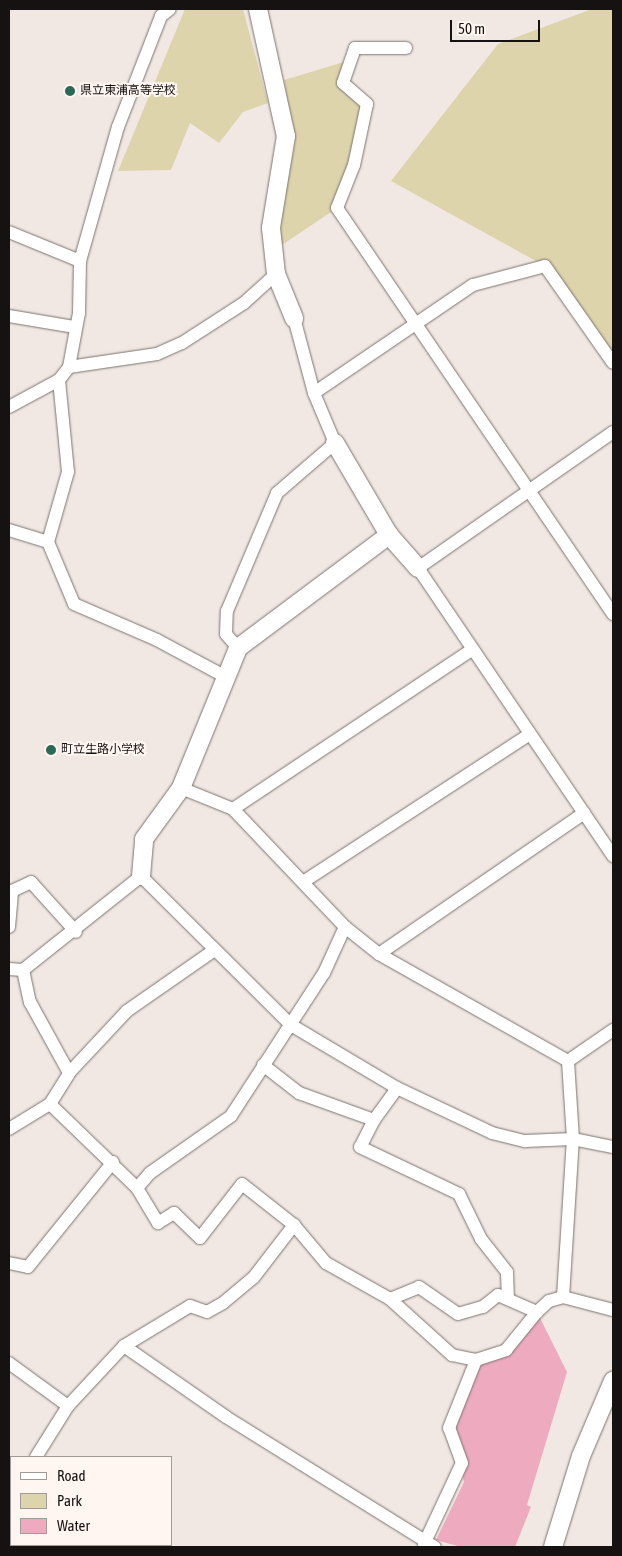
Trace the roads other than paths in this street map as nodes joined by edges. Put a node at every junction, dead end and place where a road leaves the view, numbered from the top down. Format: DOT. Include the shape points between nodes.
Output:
graph roads {
  1 [pos="170,9"];
  2 [pos="258,9"];
  3 [pos="406,48"];
  4 [pos="9,232"];
  5 [pos="80,261"];
  6 [pos="276,274"];
  7 [pos="9,316"];
  8 [pos="294,318"];
  9 [pos="416,326"];
  10 [pos="75,327"];
  11 [pos="613,363"];
  12 [pos="69,367"];
  13 [pos="59,380"];
  14 [pos="314,393"];
  15 [pos="9,407"];
  16 [pos="613,432"];
  17 [pos="335,443"];
  18 [pos="531,489"];
  19 [pos="9,530"];
  20 [pos="389,535"];
  21 [pos="48,542"];
  22 [pos="418,568"];
  23 [pos="613,614"];
  24 [pos="238,648"];
  25 [pos="473,649"];
  26 [pos="226,677"];
  27 [pos="530,734"];
  28 [pos="180,788"];
  29 [pos="233,809"];
  30 [pos="584,813"];
  31 [pos="613,856"];
  32 [pos="141,876"];
  33 [pos="303,882"];
  34 [pos="345,926"];
  35 [pos="9,927"];
  36 [pos="76,932"];
  37 [pos="213,951"];
  38 [pos="379,954"];
  39 [pos="9,970"];
  40 [pos="24,970"];
  41 [pos="291,1025"];
  42 [pos="613,1030"];
  43 [pos="568,1061"];
  44 [pos="263,1065"];
  45 [pos="70,1073"];
  46 [pos="397,1088"];
  47 [pos="50,1104"];
  48 [pos="374,1120"];
  49 [pos="9,1129"];
  50 [pos="573,1139"];
  51 [pos="613,1147"];
  52 [pos="113,1162"];
  53 [pos="137,1188"];
  54 [pos="294,1225"];
  55 [pos="9,1263"];
  56 [pos="508,1296"];
  57 [pos="563,1297"];
  58 [pos="390,1299"];
  59 [pos="613,1310"];
  60 [pos="536,1312"];
  61 [pos="124,1346"];
  62 [pos="476,1360"];
  63 [pos="9,1363"];
  64 [pos="613,1381"];
  65 [pos="68,1406"];
  66 [pos="37,1456"];
  67 [pos="430,1545"];
  68 [pos="553,1547"];
  1 -- 5 [label="street" via="161,16 118,127"];
  2 -- 6 [label="street" via="286,136 271,228"];
  3 -- 9 [label="street" via="355,48 343,83 367,104 354,165 337,208"];
  4 -- 5 [label="street"];
  5 -- 10 [label="street"];
  6 -- 8 [label="street"];
  6 -- 12 [label="street" via="244,303 182,344 157,354"];
  7 -- 10 [label="street"];
  8 -- 14 [label="street"];
  9 -- 11 [label="street" via="473,285 545,266"];
  9 -- 14 [label="street"];
  9 -- 18 [label="street"];
  10 -- 12 [label="street"];
  12 -- 13 [label="street"];
  13 -- 15 [label="street"];
  13 -- 21 [label="street" via="68,472"];
  14 -- 17 [label="street"];
  16 -- 18 [label="street"];
  17 -- 20 [label="street"];
  17 -- 24 [label="street" via="277,493 227,611 226,634"];
  18 -- 22 [label="street"];
  18 -- 23 [label="street"];
  19 -- 21 [label="street"];
  20 -- 22 [label="street"];
  20 -- 24 [label="street"];
  21 -- 26 [label="street" via="74,604 157,640"];
  22 -- 25 [label="street"];
  24 -- 26 [label="street"];
  25 -- 27 [label="street"];
  25 -- 29 [label="street"];
  26 -- 28 [label="street"];
  27 -- 30 [label="street"];
  27 -- 33 [label="street"];
  28 -- 29 [label="street"];
  28 -- 32 [label="street" via="144,839"];
  29 -- 33 [label="street"];
  30 -- 31 [label="street"];
  30 -- 38 [label="street"];
  32 -- 36 [label="street"];
  32 -- 37 [label="street"];
  33 -- 34 [label="street"];
  34 -- 38 [label="street"];
  34 -- 41 [label="street" via="324,973"];
  35 -- 36 [label="street" via="12,891 31,882"];
  36 -- 40 [label="street"];
  37 -- 41 [label="street"];
  37 -- 45 [label="street" via="127,1011"];
  38 -- 43 [label="street"];
  39 -- 40 [label="street"];
  40 -- 45 [label="street" via="30,1002"];
  41 -- 44 [label="street"];
  41 -- 46 [label="street"];
  42 -- 43 [label="street"];
  43 -- 50 [label="street"];
  44 -- 48 [label="street" via="299,1092"];
  44 -- 53 [label="street" via="231,1116 176,1159 150,1173"];
  45 -- 47 [label="street"];
  46 -- 48 [label="street"];
  46 -- 50 [label="street" via="492,1133 525,1141"];
  47 -- 49 [label="street"];
  47 -- 52 [label="street"];
  48 -- 56 [label="street" via="360,1147 459,1194 481,1239 507,1272"];
  50 -- 51 [label="street"];
  50 -- 57 [label="street"];
  52 -- 53 [label="street"];
  52 -- 55 [label="street" via="28,1267"];
  53 -- 54 [label="street" via="158,1223 174,1213 200,1238 242,1184"];
  54 -- 58 [label="street" via="326,1263"];
  54 -- 61 [label="street" via="254,1277 223,1303 208,1312 190,1306"];
  56 -- 58 [label="street" via="498,1295 467,1314 444,1308 419,1287"];
  56 -- 60 [label="street"];
  57 -- 59 [label="street"];
  57 -- 60 [label="street" via="549,1301"];
  58 -- 62 [label="street" via="452,1355"];
  60 -- 62 [label="street" via="506,1350"];
  61 -- 65 [label="street"];
  61 -- 67 [label="street"];
  62 -- 67 [label="street" via="449,1428 462,1463"];
  63 -- 65 [label="street"];
  64 -- 68 [label="street" via="581,1456"];
  65 -- 66 [label="street"];
}
